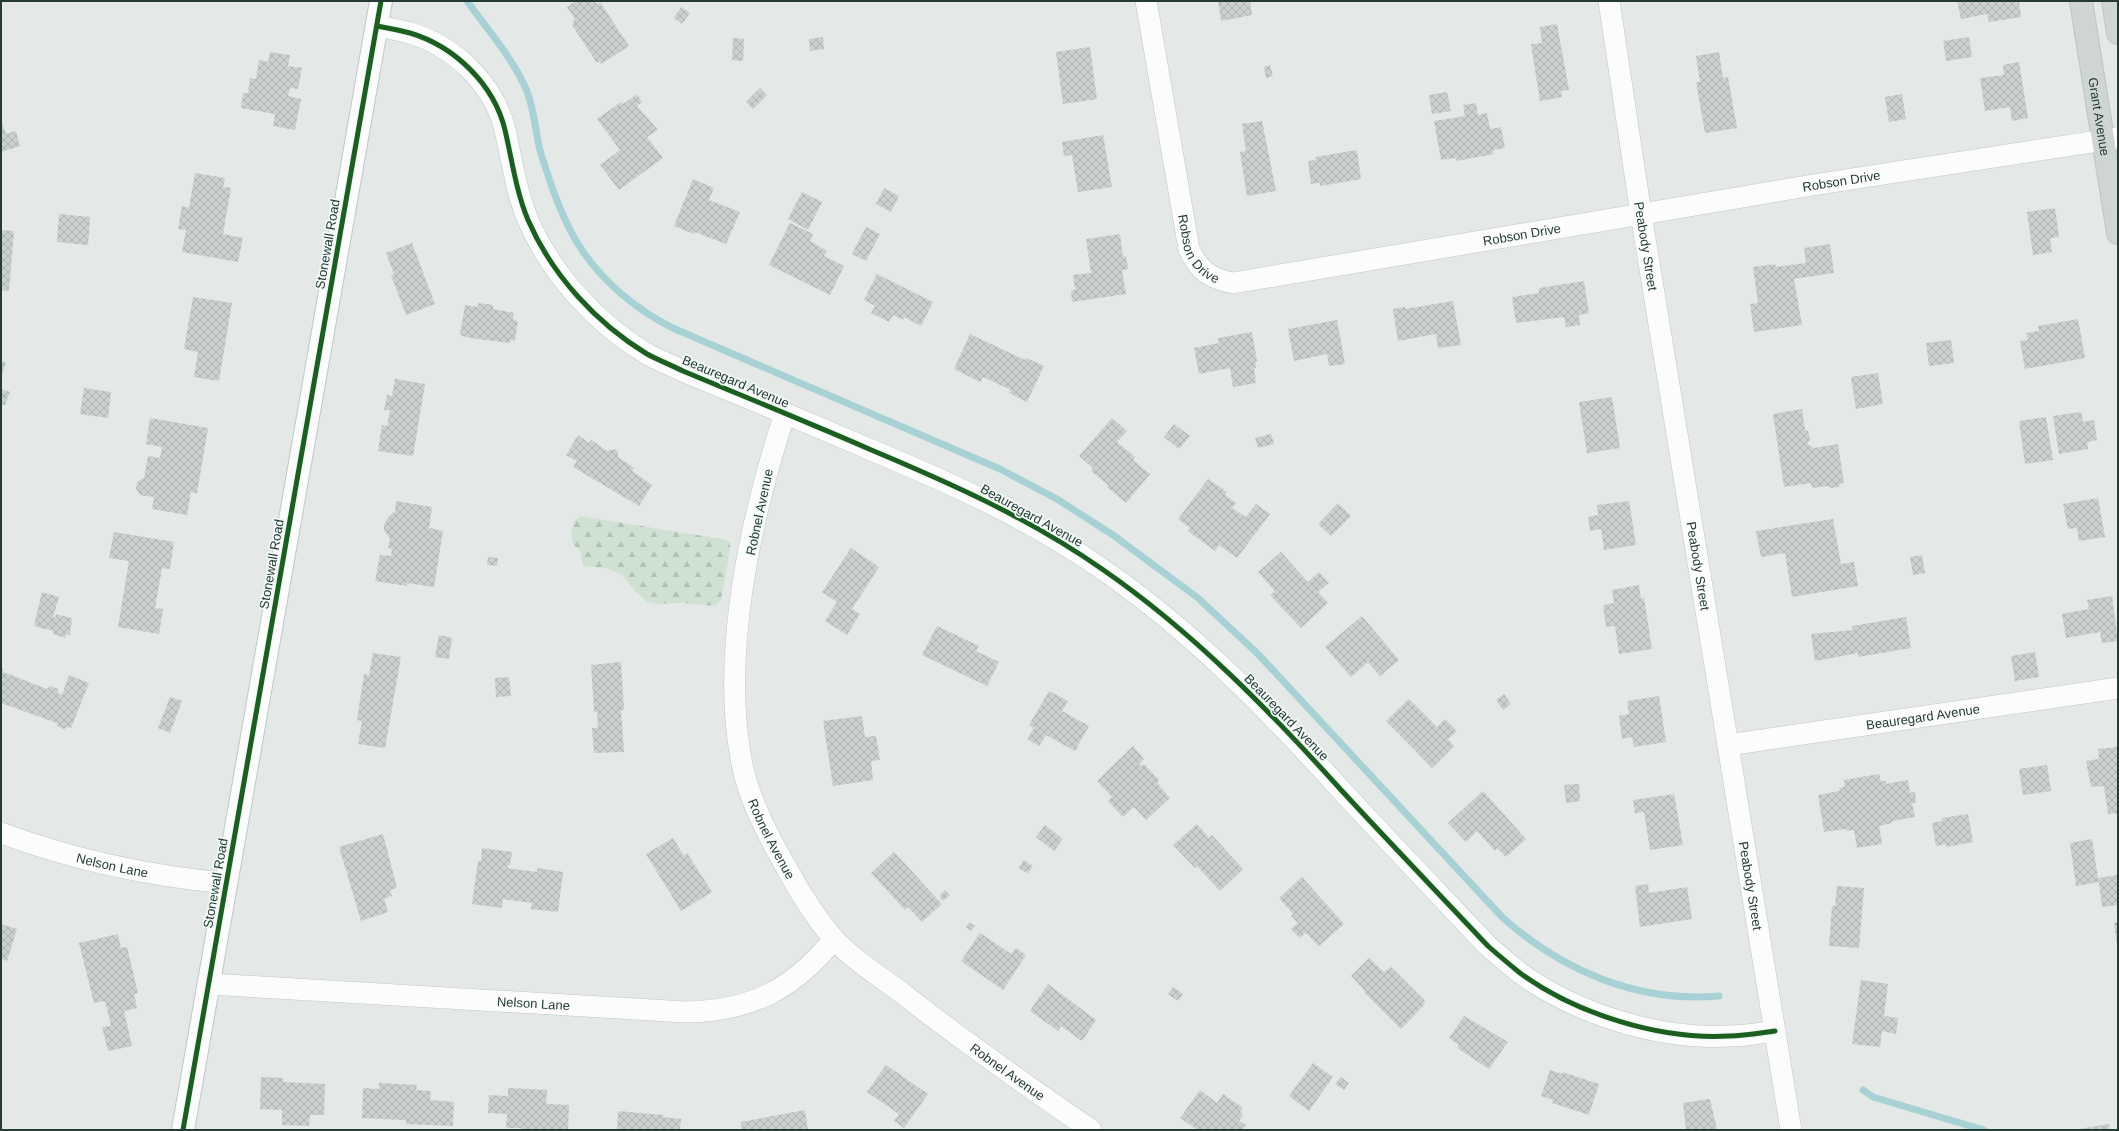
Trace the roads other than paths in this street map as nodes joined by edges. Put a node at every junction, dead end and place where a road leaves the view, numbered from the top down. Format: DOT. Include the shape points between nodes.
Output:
graph roads {
  1 [pos="381,1"];
  2 [pos="1146,1"];
  3 [pos="1609,1"];
  4 [pos="2081,1"];
  5 [pos="2113,1"];
  6 [pos="377,26"];
  7 [pos="2118,33"];
  8 [pos="2110,139"];
  9 [pos="1641,214"];
  10 [pos="2118,233"];
  11 [pos="785,413"];
  12 [pos="2118,688"];
  13 [pos="1728,745"];
  14 [pos="1,833"];
  15 [pos="226,883"];
  16 [pos="834,939"];
  17 [pos="209,984"];
  18 [pos="1775,1032"];
  19 [pos="184,1130"];
  20 [pos="1091,1130"];
  21 [pos="1791,1130"];
  1 -- 6 [label="street, Stonewall Road"];
  2 -- 9 [label="street, Robson Drive" via="1189,249 1203,271 1218,280 1233,283"];
  3 -- 9 [label="street, Peabody Street"];
  4 -- 8 [label="main road, Grant Avenue"];
  5 -- 7 [label="main road"];
  6 -- 11 [label="street, Beauregard Avenue" via="410,33 430,41 454,56 477,77 499,110 516,186 528,220 561,277 592,311 615,332 648,354"];
  6 -- 15 [label="street, Stonewall Road"];
  8 -- 9 [label="street, Robson Drive"];
  8 -- 10 [label="main road, Grant Avenue"];
  9 -- 13 [label="street, Peabody Street"];
  11 -- 16 [label="street, Robnel Avenue" via="771,455 746,570 734,690 738,738 742,766 758,812 774,847 814,914"];
  11 -- 18 [label="street, Beauregard Avenue" via="955,485 1006,511 1102,569 1162,613 1222,666 1283,728 1488,946 1539,985 1600,1014 1637,1026 1678,1034 1729,1036"];
  12 -- 13 [label="street, Beauregard Avenue"];
  13 -- 18 [label="street, Peabody Street"];
  14 -- 15 [label="street, Nelson Lane" via="42,848 117,868"];
  15 -- 17 [label="street, Stonewall Road"];
  16 -- 17 [label="street, Nelson Lane" via="804,971 779,989 740,1006 713,1012"];
  16 -- 20 [label="street, Robnel Avenue" via="941,1024"];
  17 -- 19 [label="street, Stonewall Road"];
  18 -- 21 [label="street, Peabody Street"];
}
